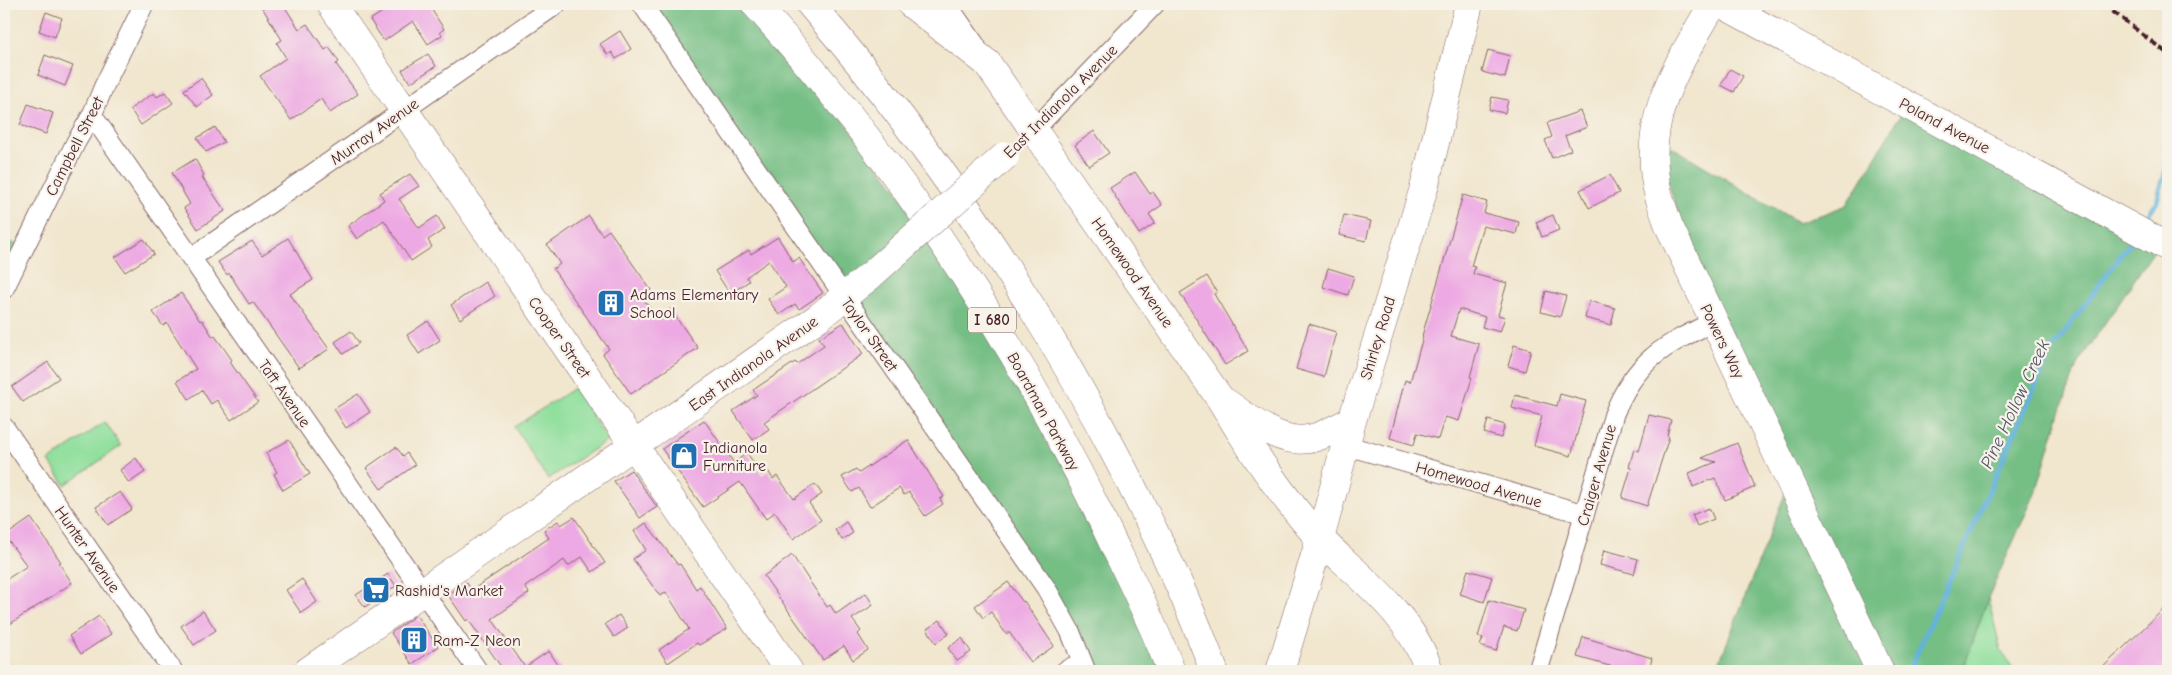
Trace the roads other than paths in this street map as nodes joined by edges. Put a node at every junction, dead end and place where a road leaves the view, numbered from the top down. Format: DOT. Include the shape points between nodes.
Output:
graph roads {
  1 [pos="144,4"];
  2 [pos="331,4"];
  3 [pos="557,4"];
  4 [pos="642,4"];
  5 [pos="755,4"];
  6 [pos="810,4"];
  7 [pos="911,4"];
  8 [pos="946,4"];
  9 [pos="1155,4"];
  10 [pos="1469,4"];
  11 [pos="1713,4"];
  12 [pos="1722,4"];
  13 [pos="987,63"];
  14 [pos="404,110"];
  15 [pos="92,115"];
  16 [pos="1034,130"];
  17 [pos="2168,246"];
  18 [pos="191,258"];
  19 [pos="4,289"];
  20 [pos="845,297"];
  21 [pos="1713,322"];
  22 [pos="1221,400"];
  23 [pos="4,427"];
  24 [pos="1348,433"];
  25 [pos="634,446"];
  26 [pos="1584,514"];
  27 [pos="1320,540"];
  28 [pos="423,592"];
  29 [pos="1084,666"];
  30 [pos="1282,666"];
  31 [pos="173,671"];
  32 [pos="308,671"];
  33 [pos="478,671"];
  34 [pos="789,671"];
  35 [pos="1065,671"];
  36 [pos="1171,671"];
  37 [pos="1214,671"];
  38 [pos="1429,671"];
  39 [pos="1538,671"];
  40 [pos="1880,671"];
  1 -- 15 [label="street, Campbell Street"];
  2 -- 14 [label="main road, Cooper Street"];
  3 -- 14 [label="street, Murray Avenue"];
  4 -- 20 [label="street, Taylor Street"];
  5 -- 36 [label="main road, Boardman Parkway / I 680" via="865,136 983,306 1090,494"];
  6 -- 37 [label="main road, I 680" via="864,67 940,167 1043,323 1090,405 1148,518"];
  7 -- 13 [label="main road"];
  8 -- 13 [label="street, Homewood Avenue"];
  9 -- 16 [label="street, East Indianola Avenue"];
  10 -- 24 [label="main road, Shirley Road" via="1424,188"];
  11 -- 21 [label="main road, Powers Way" via="1675,70 1662,101 1656,120 1654,161 1658,193 1669,226"];
  12 -- 17 [label="main road, Poland Avenue"];
  13 -- 16 [label="main road, Homewood Avenue"];
  14 -- 18 [label="street, Murray Avenue"];
  14 -- 25 [label="main road, Cooper Street"];
  15 -- 18 [label="street, Taft Avenue"];
  15 -- 19 [label="street, Campbell Street"];
  16 -- 20 [label="main road, East Indianola Avenue, bridge"];
  16 -- 22 [label="main road, Homewood Avenue"];
  18 -- 28 [label="street, Taft Avenue"];
  20 -- 25 [label="main road, East Indianola Avenue"];
  20 -- 29 [label="street, Taylor Street" via="1046,588"];
  21 -- 26 [label="street, Craiger Avenue" via="1657,352 1633,376 1614,414"];
  21 -- 40 [label="main road, Powers Way"];
  22 -- 24 [label="main road" via="1272,432 1288,438"];
  22 -- 27 [label="main road, Homewood Avenue" via="1245,440"];
  23 -- 31 [label="street, Hunter Avenue"];
  24 -- 26 [label="street, Homewood Avenue"];
  24 -- 27 [label="main road, Shirley Road"];
  25 -- 28 [label="main road, East Indianola Avenue"];
  25 -- 34 [label="main road, Cooper Street"];
  26 -- 39 [label="street, Craiger Avenue"];
  27 -- 30 [label="main road, Shirley Road"];
  27 -- 38 [label="main road, Homewood Avenue" via="1404,622"];
  28 -- 32 [label="main road, East Indianola Avenue"];
  28 -- 33 [label="street, Taft Avenue"];
  29 -- 35 [label="street"];
}
